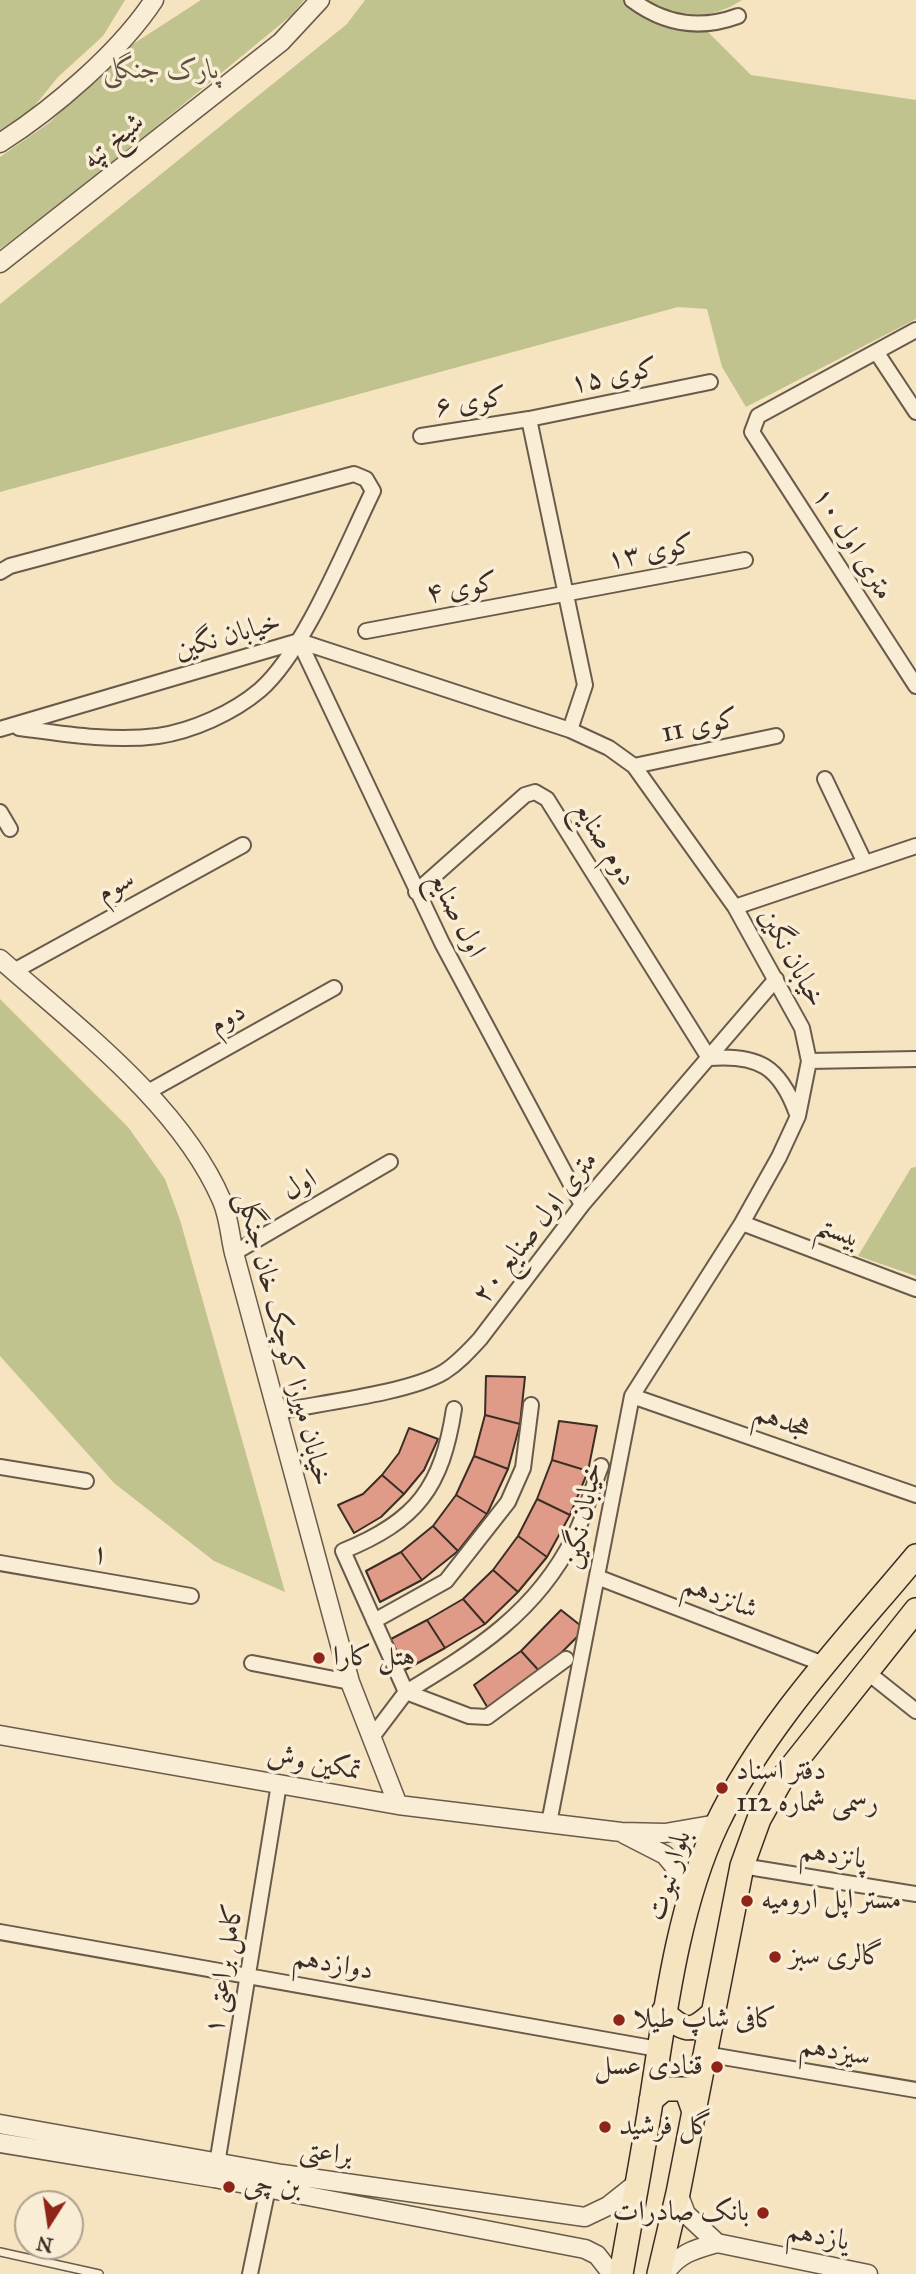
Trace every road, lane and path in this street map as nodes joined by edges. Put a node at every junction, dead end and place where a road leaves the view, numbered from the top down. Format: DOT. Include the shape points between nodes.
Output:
graph roads {
  1 [pos="154,0"];
  2 [pos="320,0"];
  3 [pos="632,0"];
  4 [pos="738,16"];
  5 [pos="0,143"];
  6 [pos="0,263"];
  7 [pos="916,330"];
  8 [pos="877,353"];
  9 [pos="710,382"];
  10 [pos="916,412"];
  11 [pos="529,419"];
  12 [pos="421,436"];
  13 [pos="745,560"];
  14 [pos="0,572"];
  15 [pos="566,594"];
  16 [pos="366,631"];
  17 [pos="299,641"];
  18 [pos="916,687"];
  19 [pos="6,728"];
  20 [pos="570,730"];
  21 [pos="775,736"];
  22 [pos="634,766"];
  23 [pos="825,779"];
  24 [pos="0,812"];
  25 [pos="10,829"];
  26 [pos="243,845"];
  27 [pos="916,846"];
  28 [pos="865,863"];
  29 [pos="416,892"];
  30 [pos="735,907"];
  31 [pos="0,959"];
  32 [pos="14,971"];
  33 [pos="775,979"];
  34 [pos="334,988"];
  35 [pos="709,1058"];
  36 [pos="916,1059"];
  37 [pos="808,1061"];
  38 [pos="146,1093"];
  39 [pos="798,1116"];
  40 [pos="390,1162"];
  41 [pos="582,1205"];
  42 [pos="742,1223"];
  43 [pos="234,1253"];
  44 [pos="916,1289"];
  45 [pos="632,1396"];
  46 [pos="531,1405"];
  47 [pos="454,1409"];
  48 [pos="276,1412"];
  49 [pos="601,1466"];
  50 [pos="0,1467"];
  51 [pos="86,1481"];
  52 [pos="916,1495"];
  53 [pos="916,1556"];
  54 [pos="0,1563"];
  55 [pos="597,1577"];
  56 [pos="191,1596"];
  57 [pos="916,1611"];
  58 [pos="374,1621"];
  59 [pos="566,1659"];
  60 [pos="252,1662"];
  61 [pos="826,1665"];
  62 [pos="867,1672"];
  63 [pos="350,1682"];
  64 [pos="406,1692"];
  65 [pos="916,1711"];
  66 [pos="0,1735"];
  67 [pos="372,1737"];
  68 [pos="279,1784"];
  69 [pos="398,1805"];
  70 [pos="549,1823"];
  71 [pos="717,1824"];
  72 [pos="621,1832"];
  73 [pos="742,1866"];
  74 [pos="694,1890"];
  75 [pos="916,1894"];
  76 [pos="0,1932"];
  77 [pos="248,1975"];
  78 [pos="663,2012"];
  79 [pos="711,2015"];
  80 [pos="658,2049"];
  81 [pos="705,2054"];
  82 [pos="916,2090"];
  83 [pos="651,2101"];
  84 [pos="693,2109"];
  85 [pos="0,2124"];
  86 [pos="0,2143"];
  87 [pos="216,2170"];
  88 [pos="636,2183"];
  89 [pos="268,2189"];
  90 [pos="678,2193"];
  91 [pos="717,2244"];
  92 [pos="0,2252"];
  93 [pos="99,2274"];
  94 [pos="250,2274"];
  95 [pos="612,2274"];
  96 [pos="621,2274"];
  97 [pos="659,2274"];
  98 [pos="665,2274"];
  99 [pos="868,2274"];
  1 -- 5 [label="street" via="141,21 46,114"];
  2 -- 6 [label="street, شیخ تپه" via="281,42"];
  3 -- 4 [label="street" via="678,23 720,23"];
  7 -- 8 [label="street"];
  8 -- 10 [label="street"];
  8 -- 18 [label="street, ۱۰ متری اول" via="758,415 752,432"];
  9 -- 11 [label="street, کوی ۱۵"];
  11 -- 12 [label="street, کوی ۶"];
  11 -- 15 [label="street"];
  13 -- 15 [label="street, کوی ۱۳"];
  14 -- 17 [label="street" via="354,474 366,479 373,491"];
  15 -- 16 [label="street, کوی ۴"];
  15 -- 20 [label="street" via="585,685"];
  17 -- 19 [label="street, خیابان نگین"];
  17 -- 19 [label="street" via="261,690 190,728 158,736 118,737"];
  17 -- 20 [label="street, خیابان نگین"];
  17 -- 29 [label="street, اول صنایع"];
  20 -- 22 [label="street, خیابان نگین"];
  21 -- 22 [label="street, کوی 11"];
  22 -- 30 [label="street, خیابان نگین"];
  23 -- 28 [label="street"];
  24 -- 25 [label="street"];
  26 -- 32 [label="street, سوم"];
  27 -- 28 [label="street"];
  28 -- 30 [label="street"];
  29 -- 35 [label="street, دوم صنایع" via="525,795 536,792 547,800"];
  29 -- 41 [label="street, اول صنایع"];
  30 -- 33 [label="street, خیابان نگین"];
  31 -- 32 [label="street, خیابان میرزا کوچک خان جنگلی"];
  32 -- 38 [label="street, خیابان میرزا کوچک خان جنگلی"];
  33 -- 35 [label="street, ۲۰ متری اول صنایع"];
  33 -- 37 [label="street, خیابان نگین" via="803,1028"];
  34 -- 38 [label="street, دوم"];
  35 -- 39 [label="street" via="739,1056 767,1067 788,1088"];
  35 -- 41 [label="street, ۲۰ متری اول صنایع"];
  36 -- 37 [label="street"];
  37 -- 39 [label="street, خیابان نگین"];
  38 -- 43 [label="street, خیابان میرزا کوچک خان جنگلی" via="180,1129 223,1202"];
  39 -- 42 [label="street, خیابان نگین"];
  40 -- 43 [label="street, اول"];
  41 -- 48 [label="street, ۲۰ متری اول صنایع" via="480,1339 443,1372 415,1384"];
  42 -- 44 [label="street, بیستم"];
  42 -- 45 [label="street, خیابان نگین"];
  43 -- 48 [label="street, خیابان میرزا کوچک خان جنگلی"];
  45 -- 52 [label="street, هجدهم"];
  45 -- 55 [label="street, خیابان نگین"];
  46 -- 58 [label="street" via="523,1468 508,1502 446,1581"];
  47 -- 58 [label="street" via="447,1450 411,1514 375,1538 344,1551"];
  48 -- 63 [label="street, خیابان میرزا کوچک خان جنگلی"];
  49 -- 64 [label="street" via="574,1537 542,1587 512,1622 477,1650"];
  50 -- 51 [label="street"];
  53 -- 61 [label="main road, بلوار نبوت"];
  54 -- 56 [label="street, ۱"];
  55 -- 61 [label="street, شانزدهم"];
  55 -- 70 [label="street, خیابان نگین"];
  57 -- 62 [label="main road"];
  58 -- 64 [label="street"];
  59 -- 64 [label="street" via="487,1717 469,1716"];
  60 -- 63 [label="street"];
  61 -- 71 [label="main road, بلوار نبوت" via="777,1726"];
  62 -- 65 [label="street"];
  62 -- 73 [label="main road" via="781,1780"];
  63 -- 67 [label="street, خیابان میرزا کوچک خان جنگلی"];
  64 -- 67 [label="street"];
  66 -- 68 [label="street, تمکین وش"];
  67 -- 69 [label="street, خیابان میرزا کوچک خان جنگلی"];
  68 -- 69 [label="street, تمکین وش"];
  68 -- 77 [label="street, کامل براعتی ۱"];
  69 -- 70 [label="street, تمکین وش"];
  70 -- 72 [label="street, تمکین وش"];
  71 -- 72 [label="street" via="665,1833"];
  71 -- 74 [label="main road, بلوار نبوت"];
  72 -- 74 [label="street" via="665,1855"];
  73 -- 75 [label="street, پانزدهم"];
  73 -- 79 [label="main road"];
  74 -- 78 [label="main road, بلوار نبوت"];
  76 -- 77 [label="street, دوازدهم"];
  77 -- 80 [label="street, دوازدهم"];
  77 -- 87 [label="street, کامل براعتی ۱"];
  78 -- 79 [label="main road" via="686,2028 697,2028"];
  78 -- 80 [label="main road, بلوار نبوت"];
  79 -- 81 [label="main road"];
  80 -- 83 [label="main road, بلوار نبوت"];
  81 -- 82 [label="street, سیزدهم"];
  81 -- 84 [label="main road"];
  83 -- 84 [label="main road" via="664,2089 686,2089"];
  83 -- 88 [label="main road, بلوار نبوت"];
  84 -- 90 [label="main road"];
  85 -- 87 [label="street, براعتی"];
  86 -- 87 [label="street, براعتی"];
  87 -- 88 [label="street, براعتی" via="282,2174 585,2217 608,2206"];
  87 -- 89 [label="street, براعتی"];
  88 -- 96 [label="main road, بلوار نبوت"];
  89 -- 94 [label="street"];
  89 -- 95 [label="street, براعتی" via="585,2249 597,2255"];
  90 -- 91 [label="street" via="686,2214"];
  90 -- 97 [label="main road"];
  91 -- 98 [label="street" via="690,2251 672,2262"];
  91 -- 99 [label="street, یازدهم"];
  92 -- 93 [label="lane"];
}
